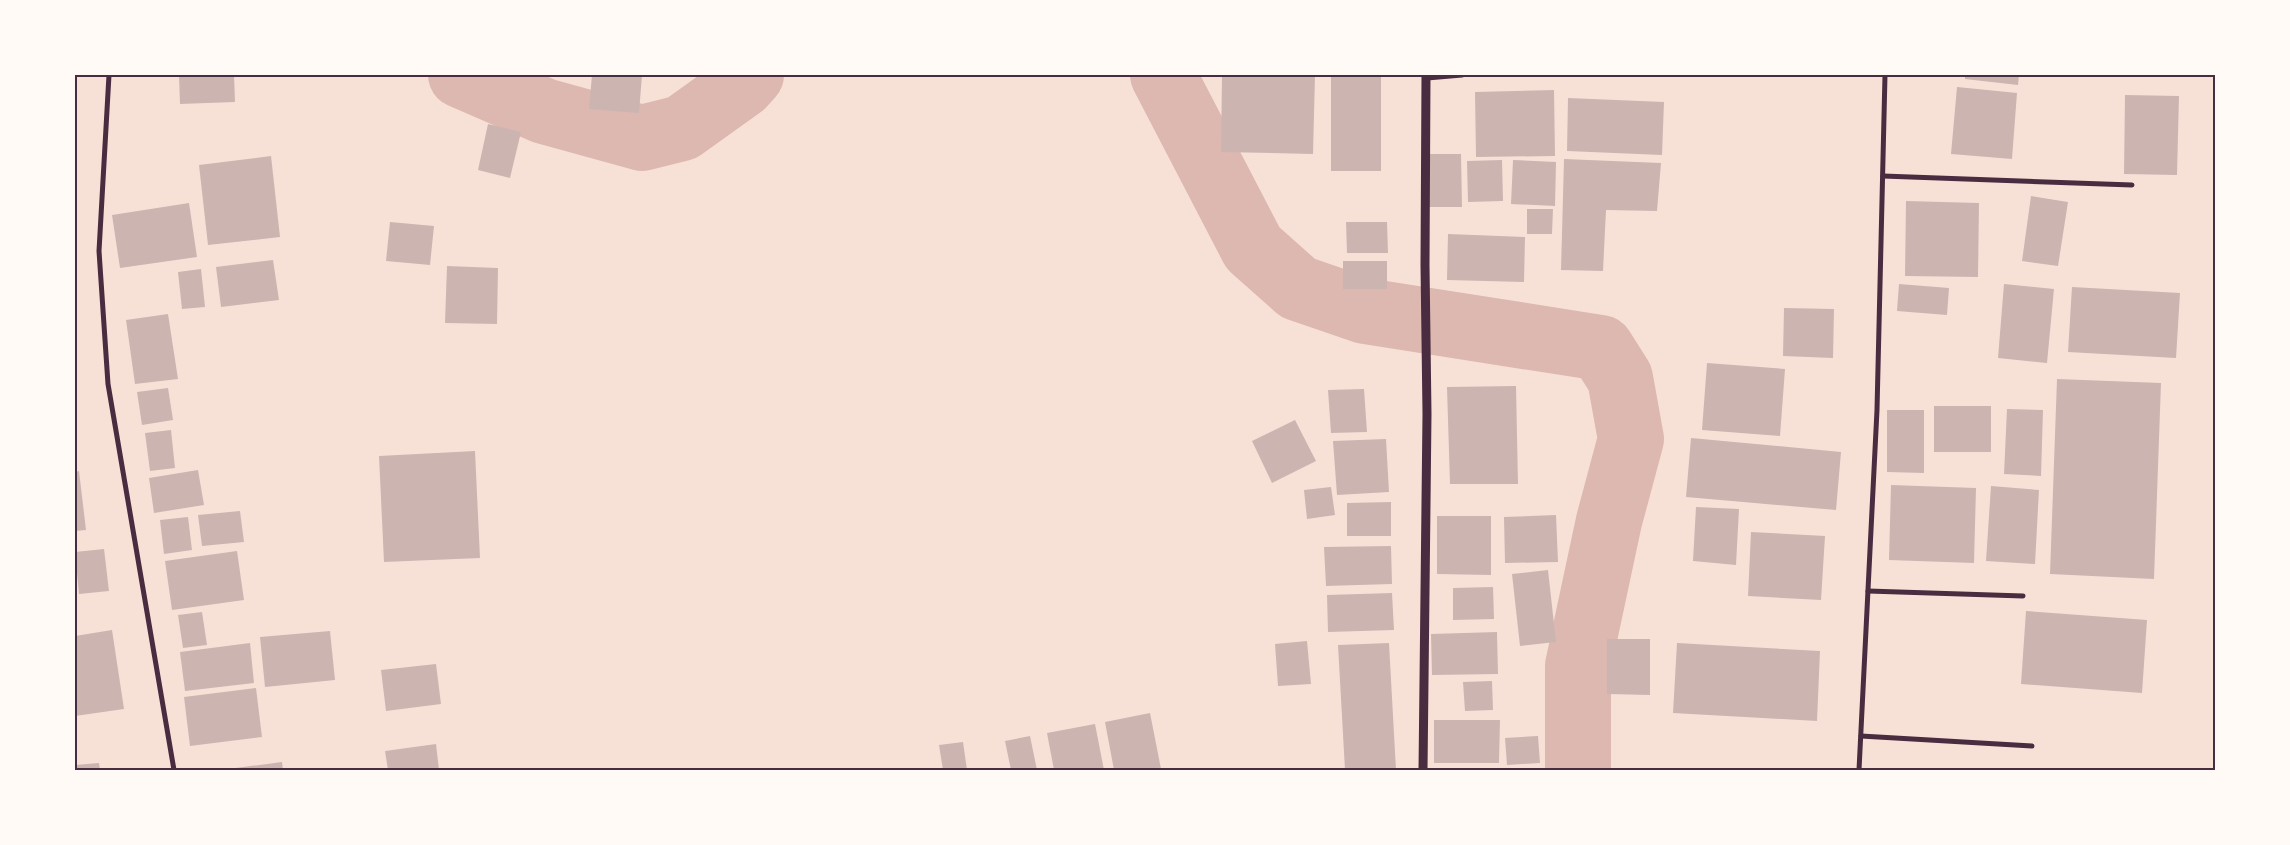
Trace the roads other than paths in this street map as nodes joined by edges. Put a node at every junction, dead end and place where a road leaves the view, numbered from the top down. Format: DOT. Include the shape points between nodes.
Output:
graph roads {
  1 [pos="110,75"];
  2 [pos="1462,75"];
  3 [pos="1886,75"];
  4 [pos="1427,76"];
  5 [pos="1883,176"];
  6 [pos="2132,185"];
  7 [pos="1868,591"];
  8 [pos="2023,596"];
  9 [pos="1861,736"];
  10 [pos="2032,746"];
  11 [pos="174,770"];
  12 [pos="1423,770"];
  13 [pos="1859,770"];
  1 -- 11 [label="street" via="99,251 108,384"];
  2 -- 4 [label="street"];
  3 -- 5 [label="street"];
  4 -- 12 [label="street"];
  5 -- 6 [label="street"];
  5 -- 7 [label="street"];
  7 -- 8 [label="street"];
  7 -- 9 [label="street"];
  9 -- 10 [label="street"];
  9 -- 13 [label="street"];
}
